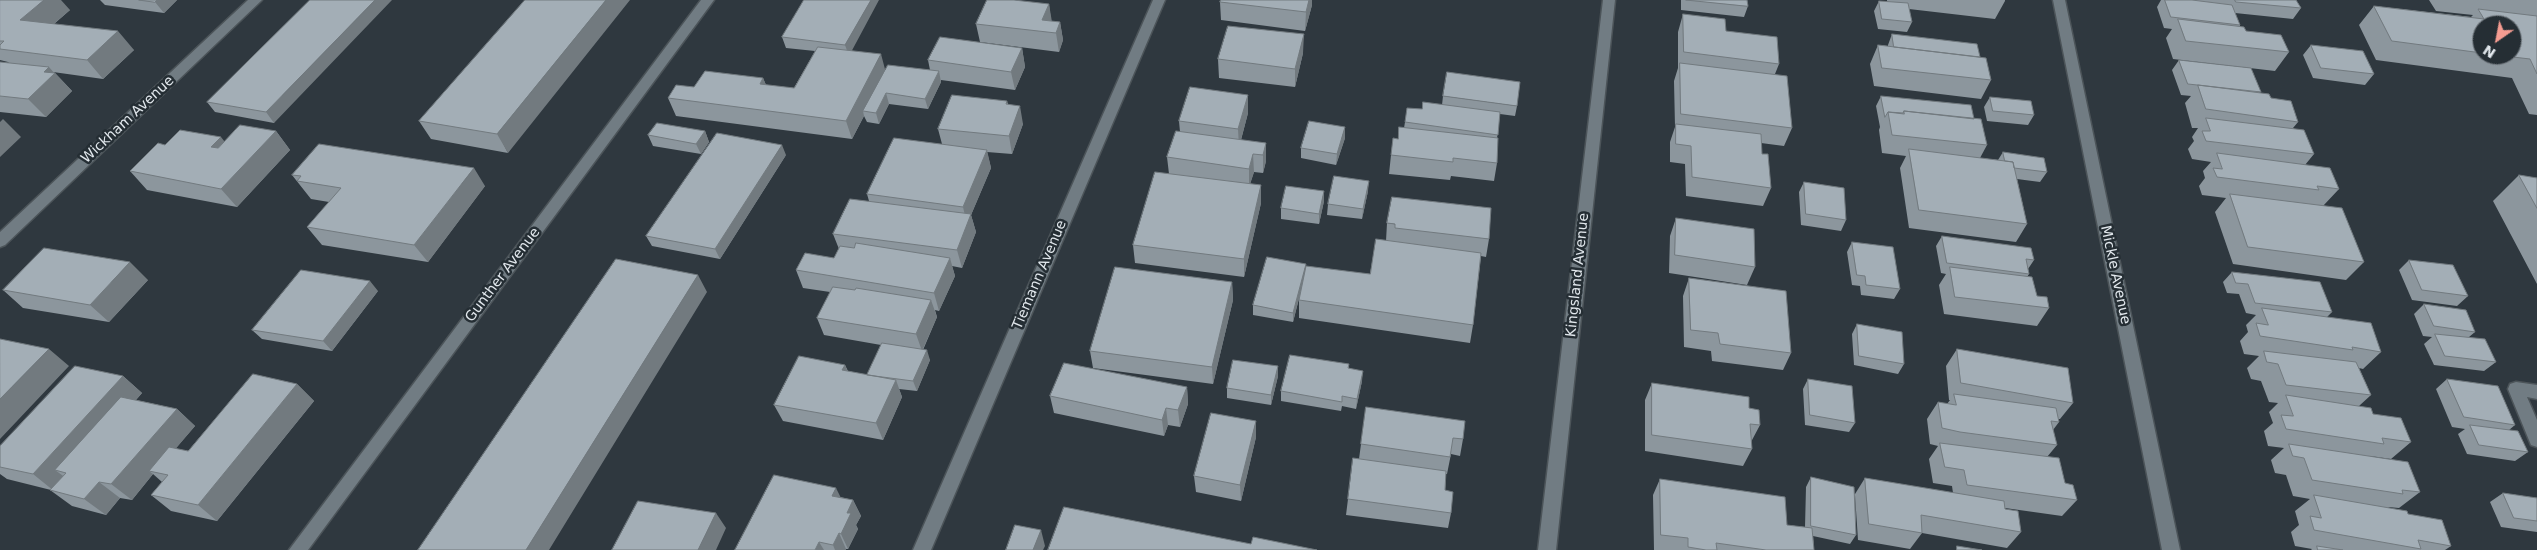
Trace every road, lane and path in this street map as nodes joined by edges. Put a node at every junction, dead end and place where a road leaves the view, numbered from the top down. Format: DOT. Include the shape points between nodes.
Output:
graph roads {
  1 [pos="256,0"];
  2 [pos="708,0"];
  3 [pos="1158,0"];
  4 [pos="1609,0"];
  5 [pos="2059,0"];
  6 [pos="0,241"];
  7 [pos="2537,392"];
  8 [pos="2537,440"];
  9 [pos="298,550"];
  10 [pos="922,550"];
  11 [pos="1547,550"];
  12 [pos="2171,550"];
  1 -- 6 [label="street, Wickham Avenue"];
  2 -- 9 [label="street, Gunther Avenue"];
  3 -- 10 [label="street, Tiemann Avenue"];
  4 -- 11 [label="street, Kingsland Avenue"];
  5 -- 12 [label="street, Mickle Avenue"];
  7 -- 8 [label="street" via="2516,389"];
}
